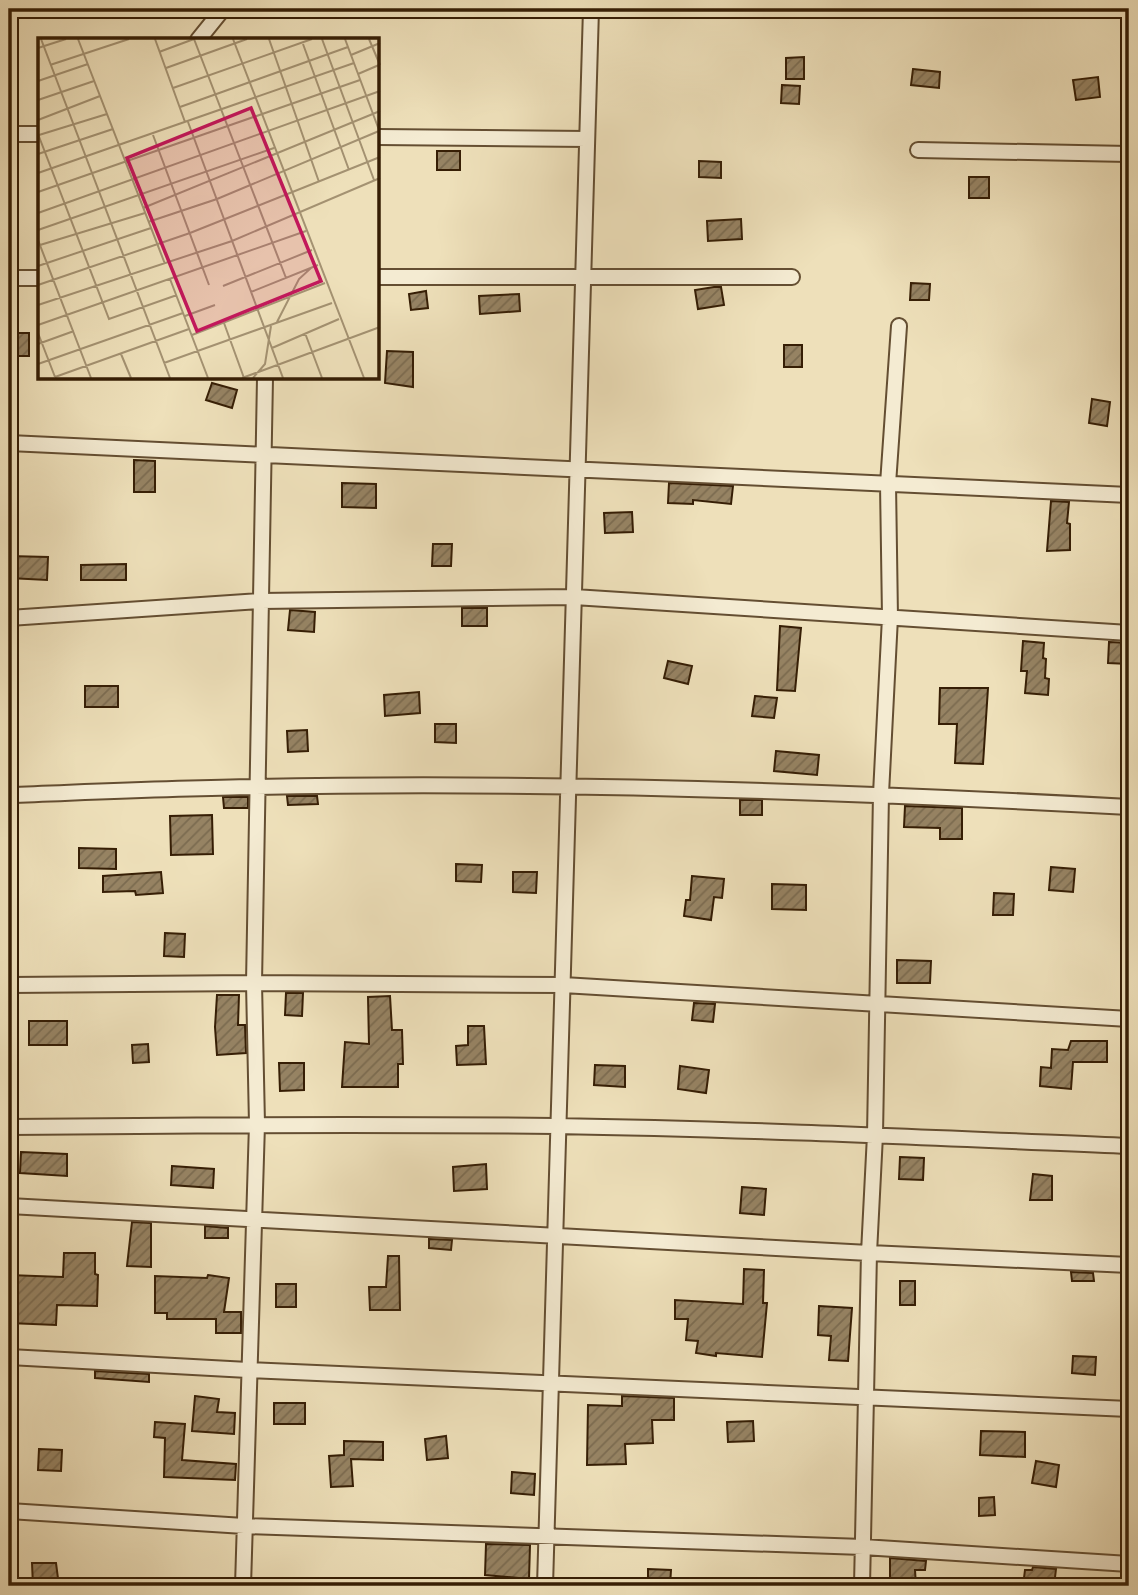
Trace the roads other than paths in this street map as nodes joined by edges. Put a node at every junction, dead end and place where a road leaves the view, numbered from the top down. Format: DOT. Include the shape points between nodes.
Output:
graph roads {
  1 [pos="223,9"];
  2 [pos="591,9"];
  3 [pos="200,38"];
  4 [pos="9,134"];
  5 [pos="38,134"];
  6 [pos="380,137"];
  7 [pos="587,139"];
  8 [pos="918,150"];
  9 [pos="1129,154"];
  10 [pos="583,276"];
  11 [pos="380,277"];
  12 [pos="792,277"];
  13 [pos="9,278"];
  14 [pos="38,278"];
  15 [pos="899,326"];
  16 [pos="265,380"];
  17 [pos="9,443"];
  18 [pos="264,454"];
  19 [pos="578,468"];
  20 [pos="888,484"];
  21 [pos="1129,495"];
  22 [pos="574,597"];
  23 [pos="261,601"];
  24 [pos="890,617"];
  25 [pos="9,618"];
  26 [pos="1129,633"];
  27 [pos="258,787"];
  28 [pos="568,787"];
  29 [pos="881,794"];
  30 [pos="9,795"];
  31 [pos="1129,807"];
  32 [pos="254,983"];
  33 [pos="9,985"];
  34 [pos="563,985"];
  35 [pos="877,1004"];
  36 [pos="1129,1018"];
  37 [pos="257,1124"];
  38 [pos="557,1126"];
  39 [pos="9,1127"];
  40 [pos="875,1135"];
  41 [pos="1129,1146"];
  42 [pos="9,1206"];
  43 [pos="253,1220"];
  44 [pos="555,1234"];
  45 [pos="869,1253"];
  46 [pos="1129,1265"];
  47 [pos="9,1357"];
  48 [pos="248,1370"];
  49 [pos="551,1383"];
  50 [pos="866,1399"];
  51 [pos="1129,1409"];
  52 [pos="9,1511"];
  53 [pos="244,1526"];
  54 [pos="547,1535"];
  55 [pos="863,1547"];
  56 [pos="1129,1564"];
  57 [pos="243,1586"];
  58 [pos="545,1586"];
  59 [pos="862,1586"];
  1 -- 3 [label="street"];
  2 -- 7 [label="street"];
  4 -- 5 [label="street"];
  6 -- 7 [label="street"];
  7 -- 10 [label="street"];
  8 -- 9 [label="street"];
  10 -- 11 [label="street"];
  10 -- 12 [label="street"];
  10 -- 19 [label="street"];
  13 -- 14 [label="street"];
  15 -- 20 [label="street"];
  16 -- 18 [label="street"];
  17 -- 18 [label="street"];
  18 -- 19 [label="street"];
  18 -- 23 [label="street"];
  19 -- 20 [label="street"];
  19 -- 22 [label="street"];
  20 -- 21 [label="street"];
  20 -- 24 [label="street"];
  22 -- 23 [label="street"];
  22 -- 24 [label="street"];
  22 -- 28 [label="street"];
  23 -- 25 [label="street"];
  23 -- 27 [label="street"];
  24 -- 26 [label="street"];
  24 -- 29 [label="street"];
  27 -- 28 [label="street"];
  27 -- 30 [label="street"];
  27 -- 32 [label="street"];
  28 -- 29 [label="street"];
  28 -- 34 [label="street"];
  29 -- 31 [label="street"];
  29 -- 35 [label="street"];
  32 -- 33 [label="street"];
  32 -- 34 [label="street"];
  32 -- 37 [label="street"];
  34 -- 35 [label="street"];
  34 -- 38 [label="street"];
  35 -- 36 [label="street"];
  35 -- 40 [label="street"];
  37 -- 38 [label="street"];
  37 -- 39 [label="street"];
  37 -- 43 [label="street"];
  38 -- 40 [label="street"];
  38 -- 44 [label="street"];
  40 -- 41 [label="street"];
  40 -- 45 [label="street"];
  42 -- 43 [label="street"];
  43 -- 44 [label="street"];
  43 -- 48 [label="street"];
  44 -- 45 [label="street"];
  44 -- 49 [label="street"];
  45 -- 46 [label="street"];
  45 -- 50 [label="street"];
  47 -- 48 [label="street"];
  48 -- 49 [label="street"];
  48 -- 53 [label="street"];
  49 -- 50 [label="street"];
  49 -- 54 [label="street"];
  50 -- 51 [label="street"];
  50 -- 55 [label="street"];
  52 -- 53 [label="street"];
  53 -- 54 [label="street"];
  53 -- 57 [label="street"];
  54 -- 55 [label="street"];
  54 -- 58 [label="street"];
  55 -- 56 [label="street"];
  55 -- 59 [label="street"];
}
